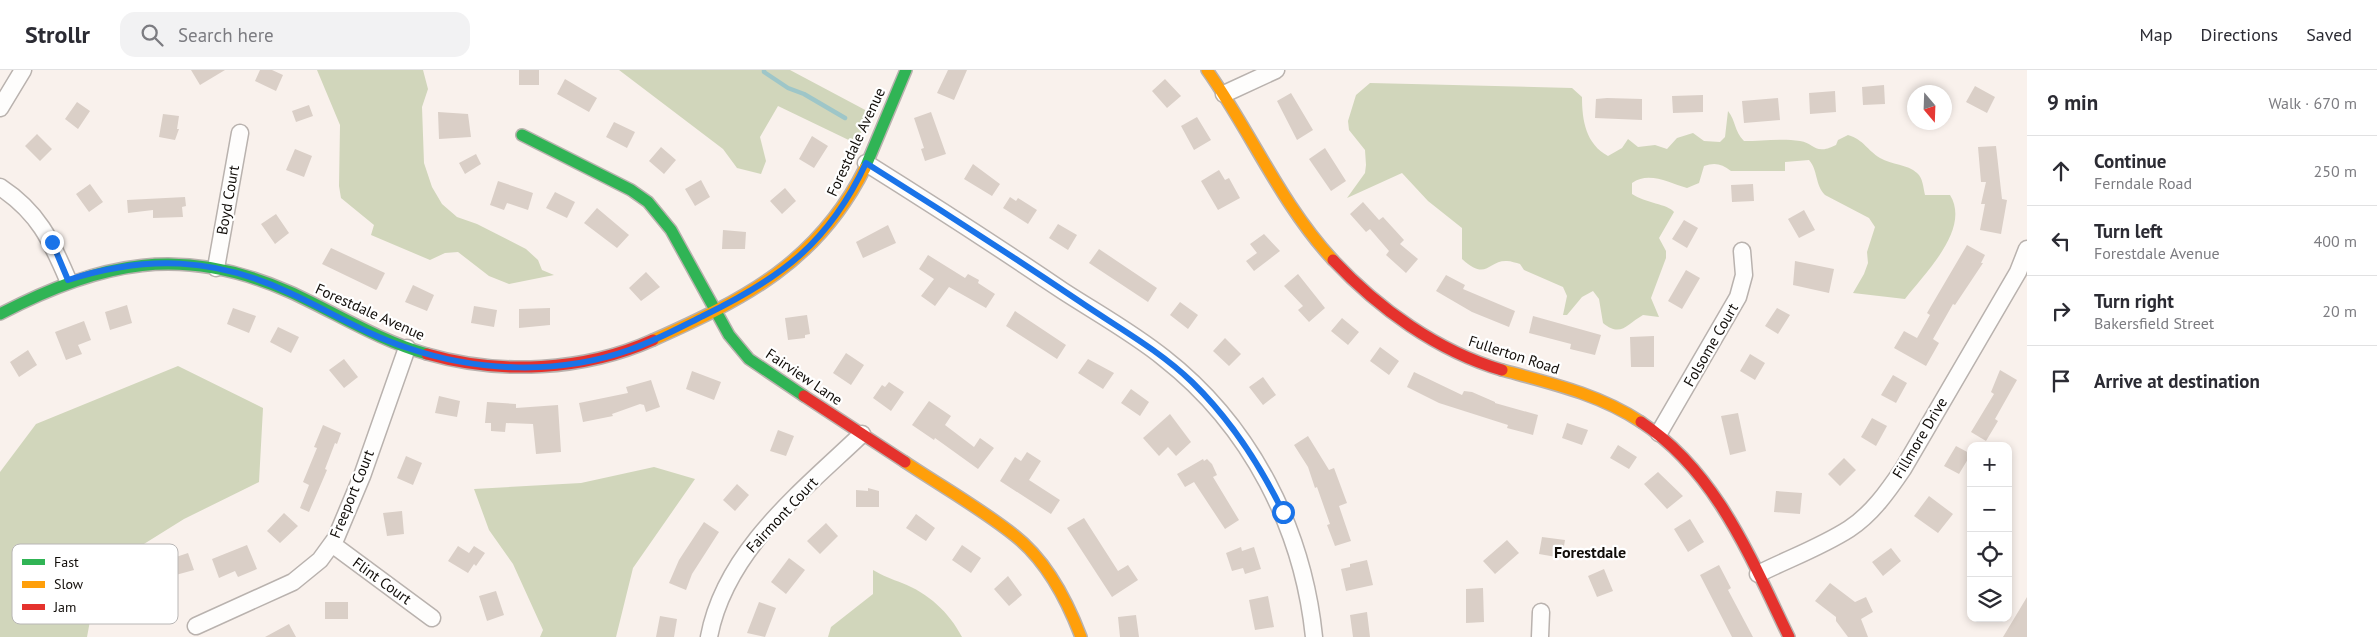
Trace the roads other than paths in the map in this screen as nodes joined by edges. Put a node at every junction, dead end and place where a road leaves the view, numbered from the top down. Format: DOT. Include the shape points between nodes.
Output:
graph roads {
  1 [pos="23,70"];
  2 [pos="906,70"];
  3 [pos="1207,70"];
  4 [pos="1276,70"];
  5 [pos="1224,94"];
  6 [pos="0,108"];
  7 [pos="240,132"];
  8 [pos="522,135"];
  9 [pos="866,163"];
  10 [pos="0,187"];
  11 [pos="2027,249"];
  12 [pos="1742,251"];
  13 [pos="216,268"];
  14 [pos="68,280"];
  15 [pos="715,310"];
  16 [pos="0,314"];
  17 [pos="407,348"];
  18 [pos="1659,433"];
  19 [pos="862,434"];
  20 [pos="332,544"];
  21 [pos="1758,574"];
  22 [pos="1541,612"];
  23 [pos="432,618"];
  24 [pos="196,626"];
  25 [pos="709,637"];
  26 [pos="1081,637"];
  27 [pos="1314,637"];
  28 [pos="1540,637"];
  29 [pos="1790,637"];
  1 -- 6 [label="street"];
  2 -- 9 [label="street, Forestdale Avenue"];
  3 -- 5 [label="street, Fullerton Road"];
  4 -- 5 [label="street"];
  5 -- 18 [label="street, Fullerton Road" via="1311,235 1382,305 1456,352 1490,366 1599,398"];
  7 -- 13 [label="street, Boyd Court"];
  8 -- 15 [label="street, Fairview Lane" via="632,190 648,202 671,230"];
  9 -- 15 [label="street, Forestdale Avenue" via="837,216 804,253 760,286"];
  9 -- 27 [label="street" via="1164,358 1192,382 1246,445 1283,512 1305,581"];
  10 -- 14 [label="street" via="25,206 40,223"];
  11 -- 21 [label="street, Fillmore Drive" via="2018,272 1886,494 1849,528"];
  12 -- 18 [label="street, Folsome Court" via="1744,275 1738,297"];
  13 -- 14 [label="street, Forestdale Avenue" via="156,263 122,266"];
  13 -- 17 [label="street, Forestdale Avenue" via="244,274 289,292"];
  14 -- 16 [label="street, Forestdale Avenue"];
  15 -- 17 [label="street, Forestdale Avenue" via="629,350 566,364 499,366 439,357"];
  15 -- 19 [label="street, Fairview Lane" via="736,345 749,359"];
  17 -- 20 [label="street, Freeport Court" via="362,476"];
  18 -- 21 [label="street, Fullerton Road" via="1709,484"];
  19 -- 25 [label="street, Fairmont Court" via="765,529 746,552 719,604"];
  19 -- 26 [label="street, Fairview Lane" via="1015,535 1052,575 1066,598"];
  20 -- 23 [label="street, Flint Court"];
  20 -- 24 [label="street, Freeport Court" via="320,560 293,582"];
  21 -- 29 [label="street, Fullerton Road"];
  22 -- 28 [label="street"];
}
